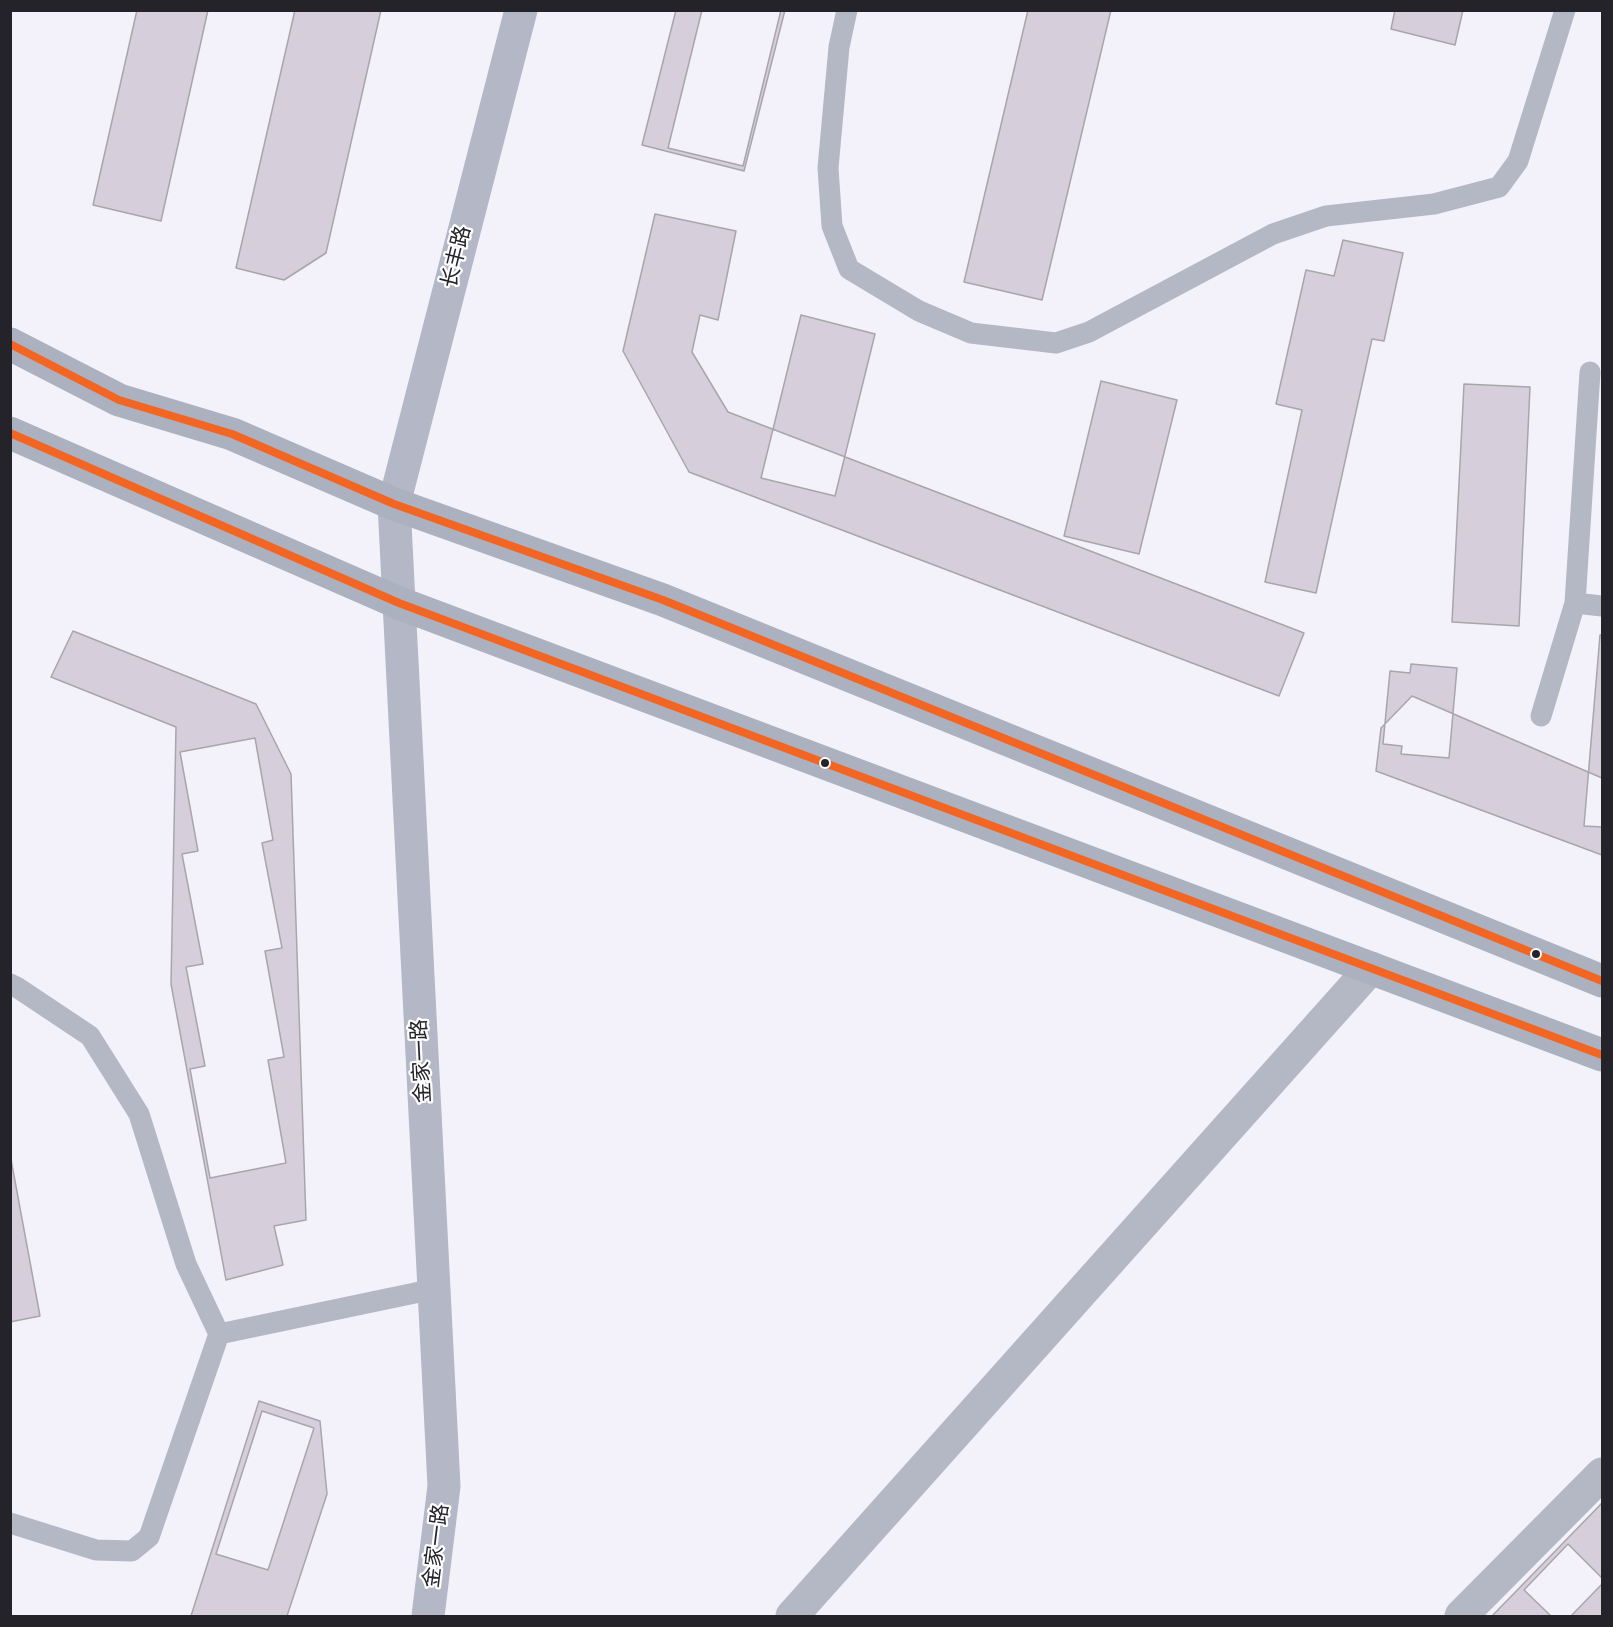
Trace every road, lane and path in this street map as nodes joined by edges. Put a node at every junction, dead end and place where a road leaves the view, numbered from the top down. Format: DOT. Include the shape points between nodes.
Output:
graph roads {
  1 [pos="521,10"];
  2 [pos="847,10"];
  3 [pos="1565,10"];
  4 [pos="10,344"];
  5 [pos="1590,372"];
  6 [pos="10,433"];
  7 [pos="394,504"];
  8 [pos="399,603"];
  9 [pos="1575,603"];
  10 [pos="1602,606"];
  11 [pos="1541,716"];
  12 [pos="1371,968"];
  13 [pos="1602,981"];
  14 [pos="10,984"];
  15 [pos="1602,1055"];
  16 [pos="434,1288"];
  17 [pos="219,1334"];
  18 [pos="1602,1474"];
  19 [pos="10,1523"];
  20 [pos="428,1617"];
  21 [pos="792,1617"];
  22 [pos="1461,1617"];
  1 -- 7 [label="street, 长丰路"];
  2 -- 3 [label="lane" via="839,47 828,168 832,226 849,269 919,311 971,333 1056,343 1089,332 1273,234 1326,216 1434,204 1499,187 1518,161"];
  4 -- 7 [label="main road" via="119,400 232,434"];
  5 -- 9 [label="lane"];
  6 -- 8 [label="main road"];
  7 -- 8 [label="street, 金家一路"];
  7 -- 13 [label="main road" via="674,605"];
  8 -- 12 [label="main road"];
  8 -- 16 [label="street, 金家一路"];
  9 -- 10 [label="lane"];
  9 -- 11 [label="lane"];
  12 -- 15 [label="main road"];
  12 -- 21 [label="street"];
  14 -- 17 [label="lane" via="90,1035 139,1114 186,1264"];
  16 -- 17 [label="lane"];
  16 -- 20 [label="street, 金家一路" via="444,1486"];
  17 -- 19 [label="lane" via="149,1537 132,1551 96,1550"];
  18 -- 22 [label="street"];
}
